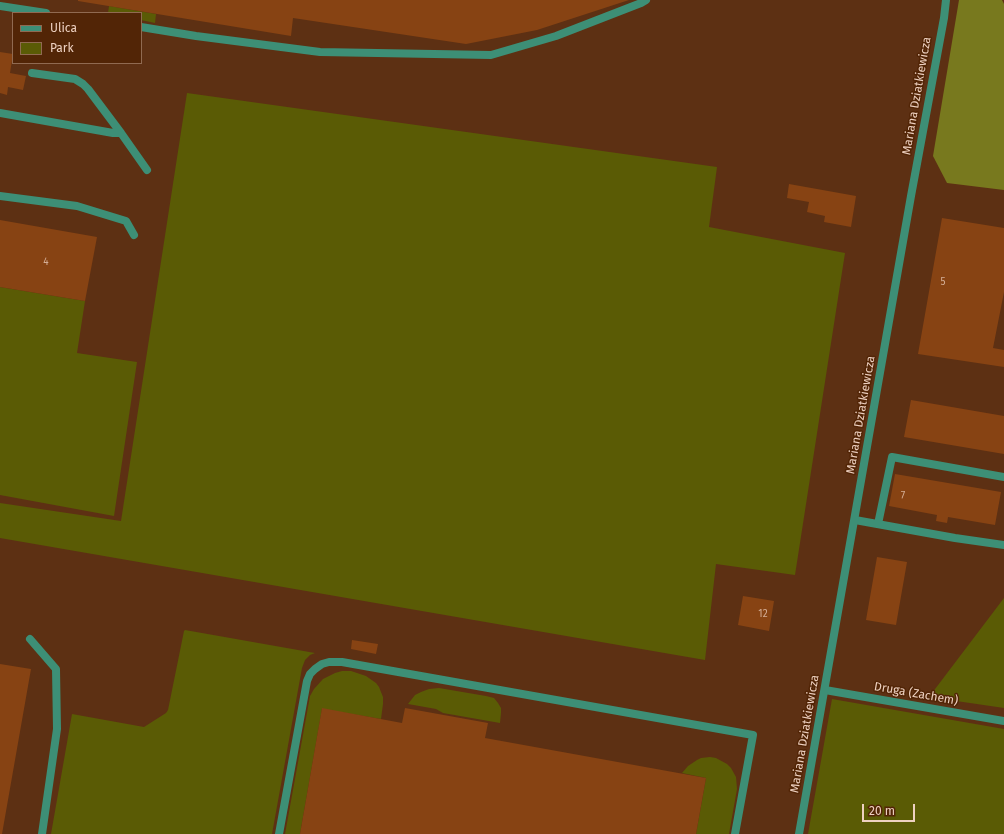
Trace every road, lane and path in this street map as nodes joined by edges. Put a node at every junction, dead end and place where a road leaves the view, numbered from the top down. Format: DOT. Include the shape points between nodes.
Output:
graph roads {
  1 [pos="646,0"];
  2 [pos="946,0"];
  3 [pos="0,6"];
  4 [pos="39,12"];
  5 [pos="142,27"];
  6 [pos="32,74"];
  7 [pos="0,113"];
  8 [pos="121,133"];
  9 [pos="147,170"];
  10 [pos="0,196"];
  11 [pos="134,235"];
  12 [pos="1004,477"];
  13 [pos="855,520"];
  14 [pos="878,524"];
  15 [pos="1004,545"];
  16 [pos="30,639"];
  17 [pos="825,690"];
  18 [pos="1004,721"];
  19 [pos="42,834"];
  20 [pos="279,834"];
  21 [pos="735,834"];
  22 [pos="799,834"];
  1 -- 5 [label="street" via="556,36 491,54 320,52"];
  2 -- 13 [label="street, Mariana Dziatkiewicza"];
  3 -- 4 [label="street"];
  6 -- 8 [label="street" via="75,79 83,84"];
  7 -- 8 [label="street"];
  8 -- 9 [label="street"];
  10 -- 11 [label="street" via="77,206 126,221"];
  12 -- 14 [label="street" via="892,457"];
  13 -- 14 [label="street"];
  13 -- 17 [label="street, Mariana Dziatkiewicza"];
  14 -- 15 [label="street"];
  16 -- 19 [label="street" via="56,669 57,729"];
  17 -- 18 [label="street, Druga (Zachem)"];
  17 -- 22 [label="street, Mariana Dziatkiewicza"];
  20 -- 21 [label="street" via="307,682 315,669 329,662 342,662 753,735"];
}
